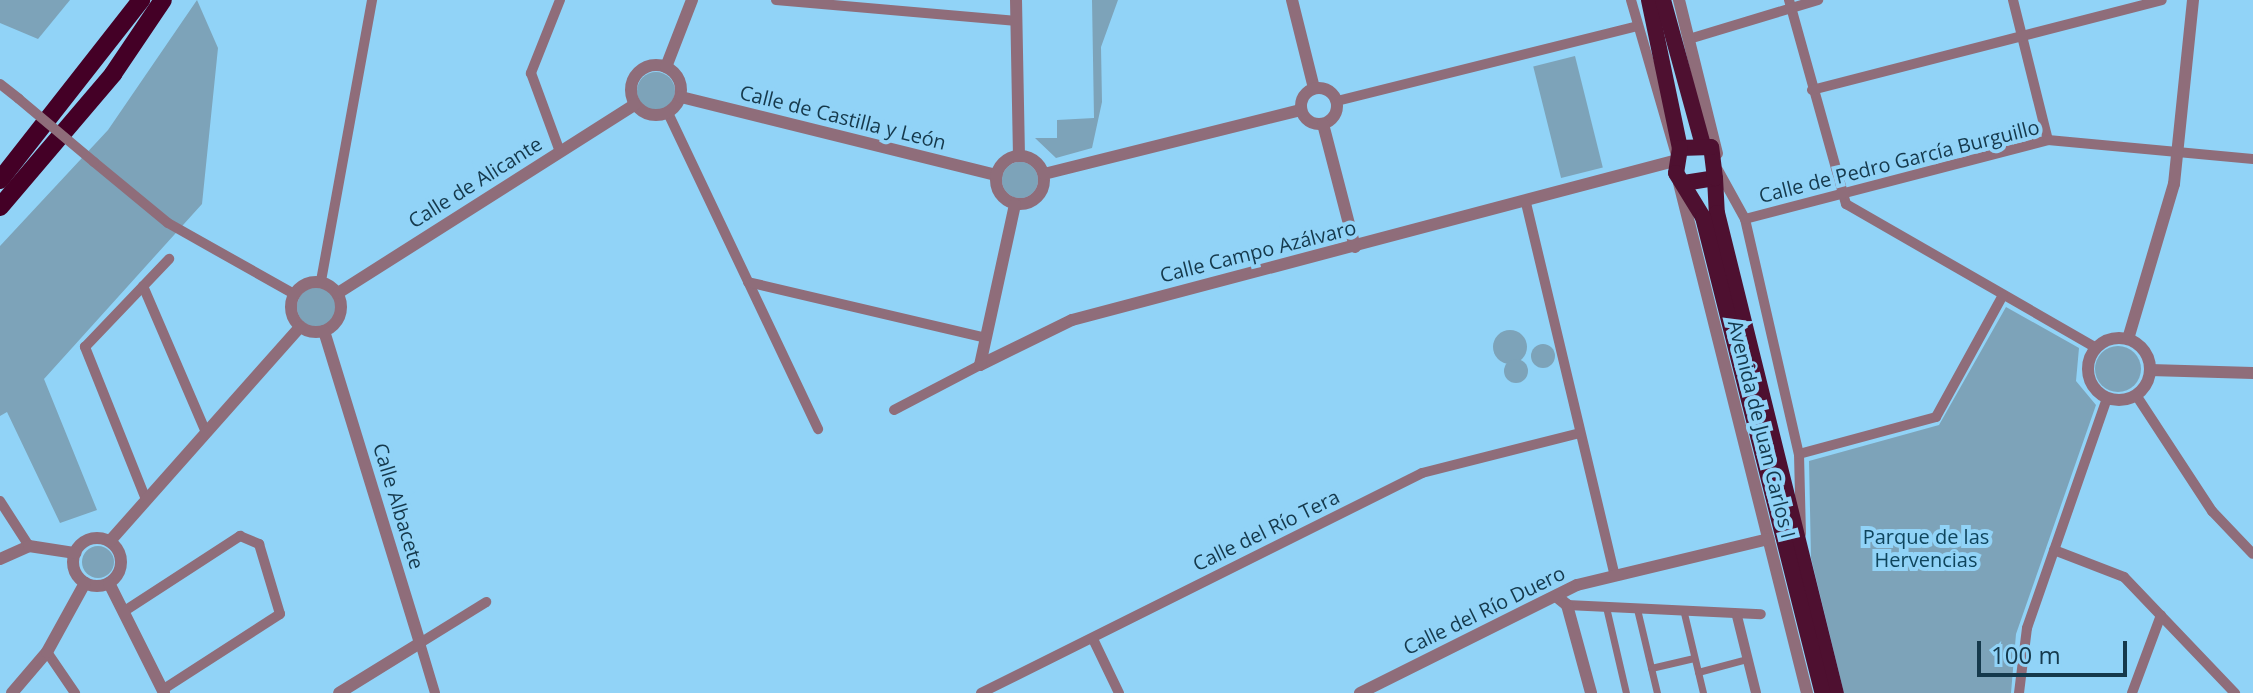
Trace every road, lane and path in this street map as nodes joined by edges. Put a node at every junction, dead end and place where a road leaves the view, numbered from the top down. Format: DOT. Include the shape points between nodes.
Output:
graph roads {
  1 [pos="141,0"];
  2 [pos="163,0"];
  3 [pos="372,0"];
  4 [pos="560,0"];
  5 [pos="692,0"];
  6 [pos="776,0"];
  7 [pos="1016,0"];
  8 [pos="1292,0"];
  9 [pos="1631,0"];
  10 [pos="1649,0"];
  11 [pos="1663,0"];
  12 [pos="1679,0"];
  13 [pos="1818,0"];
  14 [pos="2013,0"];
  15 [pos="2162,0"];
  16 [pos="2193,0"];
  17 [pos="850,4"];
  18 [pos="1785,5"];
  19 [pos="1017,21"];
  20 [pos="1637,26"];
  21 [pos="1687,33"];
  22 [pos="2022,36"];
  23 [pos="666,67"];
  24 [pos="0,84"];
  25 [pos="1314,88"];
  26 [pos="1812,90"];
  27 [pos="681,97"];
  28 [pos="1337,101"];
  29 [pos="634,105"];
  30 [pos="1300,110"];
  31 [pos="668,113"];
  32 [pos="1323,124"];
  33 [pos="2048,140"];
  34 [pos="1702,142"];
  35 [pos="560,152"];
  36 [pos="2177,152"];
  37 [pos="1019,156"];
  38 [pos="2253,159"];
  39 [pos="1678,166"];
  40 [pos="1717,168"];
  41 [pos="1044,174"];
  42 [pos="996,175"];
  43 [pos="0,180"];
  44 [pos="1839,195"];
  45 [pos="1526,203"];
  46 [pos="1015,205"];
  47 [pos="0,207"];
  48 [pos="1745,219"];
  49 [pos="1355,247"];
  50 [pos="169,259"];
  51 [pos="321,281"];
  52 [pos="748,282"];
  53 [pos="143,286"];
  54 [pos="338,293"];
  55 [pos="294,294"];
  56 [pos="2003,295"];
  57 [pos="300,327"];
  58 [pos="324,331"];
  59 [pos="983,337"];
  60 [pos="2128,339"];
  61 [pos="2096,348"];
  62 [pos="980,365"];
  63 [pos="2150,370"];
  64 [pos="2253,373"];
  65 [pos="2136,395"];
  66 [pos="2107,398"];
  67 [pos="894,410"];
  68 [pos="818,429"];
  69 [pos="205,430"];
  70 [pos="1580,433"];
  71 [pos="1799,454"];
  72 [pos="145,497"];
  73 [pos="0,501"];
  74 [pos="1769,539"];
  75 [pos="110,541"];
  76 [pos="29,546"];
  77 [pos="2054,550"];
  78 [pos="1801,552"];
  79 [pos="75,553"];
  80 [pos="2253,554"];
  81 [pos="0,559"];
  82 [pos="1615,576"];
  83 [pos="85,583"];
  84 [pos="109,583"];
  85 [pos="1556,596"];
  86 [pos="486,602"];
  87 [pos="1567,605"];
  88 [pos="1606,607"];
  89 [pos="1637,609"];
  90 [pos="123,612"];
  91 [pos="1684,613"];
  92 [pos="1761,614"];
  93 [pos="2161,615"];
  94 [pos="1737,616"];
  95 [pos="1093,639"];
  96 [pos="420,643"];
  97 [pos="47,652"];
  98 [pos="1694,658"];
  99 [pos="1747,659"];
  100 [pos="1651,668"];
  101 [pos="1698,672"];
  102 [pos="163,692"];
  103 [pos="12,693"];
  104 [pos="75,693"];
  105 [pos="339,693"];
  106 [pos="435,693"];
  107 [pos="981,693"];
  108 [pos="1119,693"];
  109 [pos="1360,693"];
  110 [pos="1591,693"];
  111 [pos="1626,693"];
  112 [pos="1657,693"];
  113 [pos="1703,693"];
  114 [pos="1756,693"];
  115 [pos="1807,693"];
  116 [pos="1823,693"];
  117 [pos="1836,693"];
  118 [pos="2019,693"];
  119 [pos="2132,693"];
  120 [pos="2235,693"];
  1 -- 43 [label="highway"];
  2 -- 47 [label="highway" via="113,74"];
  3 -- 51 [label="street"];
  4 -- 35 [label="street" via="531,73"];
  5 -- 23 [label="street"];
  6 -- 17 [label="street"];
  7 -- 19 [label="street"];
  8 -- 25 [label="street"];
  9 -- 20 [label="street, Avenida de Juan Carlos I"];
  10 -- 39 [label="highway, Avenida de Juan Carlos I"];
  11 -- 34 [label="highway"];
  12 -- 21 [label="street, Avenida de Juan Carlos I"];
  13 -- 18 [label="street"];
  14 -- 22 [label="street"];
  15 -- 22 [label="street"];
  16 -- 36 [label="street"];
  17 -- 19 [label="street"];
  18 -- 21 [label="street"];
  18 -- 26 [label="street"];
  19 -- 37 [label="street"];
  20 -- 28 [label="street"];
  20 -- 39 [label="street, Avenida de Juan Carlos I"];
  21 -- 40 [label="street, Avenida de Juan Carlos I"];
  22 -- 26 [label="street"];
  22 -- 33 [label="street"];
  23 -- 27 [label="street"];
  23 -- 29 [label="street" via="641,69 630,92"];
  24 -- 55 [label="street, bridge" via="168,223"];
  25 -- 28 [label="street"];
  25 -- 30 [label="street"];
  26 -- 44 [label="street"];
  27 -- 31 [label="street"];
  27 -- 42 [label="street, Calle de Castilla y León"];
  28 -- 32 [label="street"];
  29 -- 31 [label="street" via="643,113"];
  29 -- 35 [label="street, Calle de Alicante"];
  30 -- 32 [label="street" via="1309,122"];
  30 -- 41 [label="street"];
  31 -- 52 [label="street"];
  32 -- 49 [label="street"];
  33 -- 36 [label="street, Calle de Pedro García Burguillo"];
  33 -- 44 [label="street, Calle de Pedro García Burguillo"];
  34 -- 39 [label="highway"];
  34 -- 40 [label="highway"];
  35 -- 54 [label="street, Calle de Alicante"];
  36 -- 38 [label="street, Calle de Pedro García Burguillo"];
  36 -- 60 [label="street" via="2170,201"];
  37 -- 41 [label="street"];
  37 -- 42 [label="street"];
  39 -- 40 [label="highway"];
  39 -- 45 [label="street, Calle Campo Azálvaro"];
  39 -- 74 [label="street, Avenida de Juan Carlos I"];
  39 -- 116 [label="highway, Avenida de Juan Carlos I" via="1703,217"];
  40 -- 48 [label="street"];
  40 -- 78 [label="highway, Avenida de Juan Carlos I" via="1717,213"];
  41 -- 46 [label="street" via="1037,197"];
  42 -- 46 [label="street" via="1003,199"];
  44 -- 48 [label="street, Calle de Pedro García Burguillo"];
  44 -- 56 [label="street"];
  45 -- 49 [label="street, Calle Campo Azálvaro"];
  45 -- 70 [label="street"];
  46 -- 59 [label="street"];
  48 -- 71 [label="street"];
  49 -- 62 [label="street, Calle Campo Azálvaro" via="1072,320"];
  50 -- 53 [label="street"];
  51 -- 54 [label="street"];
  51 -- 55 [label="street"];
  52 -- 59 [label="street"];
  52 -- 68 [label="street"];
  53 -- 69 [label="street"];
  53 -- 72 [label="street" via="90,339 84,359"];
  54 -- 58 [label="street" via="341,316"];
  55 -- 57 [label="street"];
  56 -- 61 [label="street"];
  56 -- 71 [label="street" via="1936,417"];
  57 -- 58 [label="street"];
  57 -- 69 [label="street"];
  58 -- 96 [label="street, Calle Albacete"];
  59 -- 62 [label="street"];
  60 -- 61 [label="street"];
  60 -- 63 [label="street" via="2144,351"];
  61 -- 66 [label="street" via="2089,376"];
  62 -- 67 [label="street, Calle Campo Azálvaro"];
  63 -- 64 [label="street"];
  63 -- 65 [label="street"];
  65 -- 66 [label="street"];
  65 -- 80 [label="street" via="2212,511"];
  66 -- 77 [label="street"];
  69 -- 72 [label="street"];
  70 -- 82 [label="street"];
  70 -- 95 [label="street, Calle del Río Tera" via="1422,473"];
  71 -- 78 [label="street"];
  72 -- 75 [label="street"];
  73 -- 76 [label="street"];
  74 -- 82 [label="street, Calle del Río Duero"];
  74 -- 115 [label="street, Avenida de Juan Carlos I"];
  75 -- 79 [label="street" via="90,539"];
  75 -- 84 [label="street" via="122,559"];
  76 -- 79 [label="street"];
  76 -- 81 [label="street"];
  77 -- 93 [label="street" via="2124,577"];
  77 -- 118 [label="street" via="2027,628"];
  78 -- 117 [label="highway, Avenida de Juan Carlos I"];
  79 -- 83 [label="street"];
  82 -- 85 [label="street, Calle del Río Duero"];
  83 -- 84 [label="street"];
  83 -- 97 [label="street"];
  84 -- 90 [label="street"];
  85 -- 87 [label="street"];
  85 -- 109 [label="street, Calle del Río Duero"];
  86 -- 96 [label="street"];
  87 -- 88 [label="street"];
  87 -- 110 [label="street"];
  88 -- 89 [label="street"];
  88 -- 111 [label="street"];
  89 -- 91 [label="street"];
  89 -- 100 [label="street"];
  90 -- 102 [label="street"];
  90 -- 102 [label="street" via="240,536 259,544 280,614"];
  91 -- 94 [label="street"];
  91 -- 98 [label="street"];
  92 -- 94 [label="street"];
  93 -- 119 [label="street"];
  93 -- 120 [label="street"];
  94 -- 99 [label="street"];
  95 -- 107 [label="street, Calle del Río Tera"];
  95 -- 108 [label="street"];
  96 -- 105 [label="street"];
  96 -- 106 [label="street, Calle Albacete"];
  97 -- 103 [label="street"];
  97 -- 104 [label="street"];
  98 -- 100 [label="street"];
  98 -- 101 [label="street"];
  99 -- 101 [label="street"];
  99 -- 114 [label="street"];
  100 -- 112 [label="street"];
  101 -- 113 [label="street"];
}
